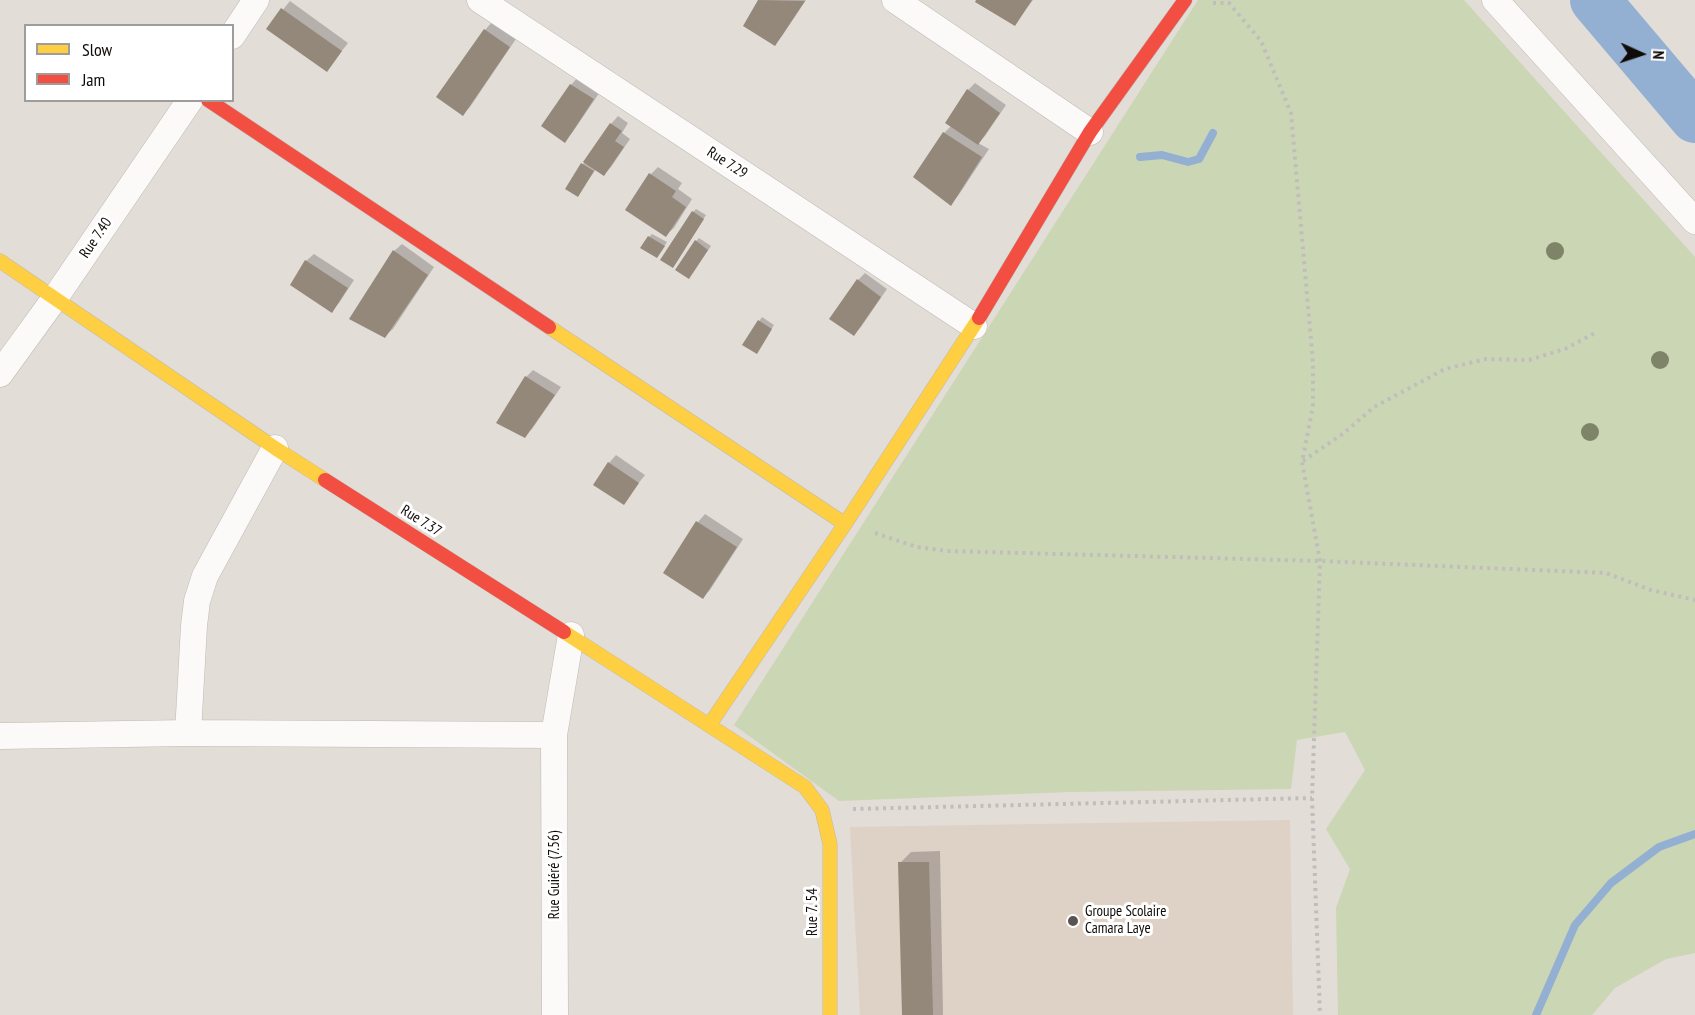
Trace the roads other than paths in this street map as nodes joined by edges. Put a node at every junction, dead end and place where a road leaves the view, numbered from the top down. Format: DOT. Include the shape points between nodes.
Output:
graph roads {
  1 [pos="256,0"];
  2 [pos="480,0"];
  3 [pos="895,0"];
  4 [pos="1495,0"];
  5 [pos="1184,1"];
  6 [pos="234,33"];
  7 [pos="189,102"];
  8 [pos="211,102"];
  9 [pos="1090,132"];
  10 [pos="1695,221"];
  11 [pos="0,261"];
  12 [pos="55,298"];
  13 [pos="975,326"];
  14 [pos="0,374"];
  15 [pos="275,448"];
  16 [pos="845,524"];
  17 [pos="571,635"];
  18 [pos="710,724"];
  19 [pos="188,733"];
  20 [pos="554,735"];
  21 [pos="0,736"];
  22 [pos="822,810"];
  23 [pos="555,1015"];
  24 [pos="830,1015"];
  1 -- 6 [label="street"];
  2 -- 13 [label="street, Rue 7.29"];
  3 -- 9 [label="street"];
  4 -- 10 [label="street"];
  5 -- 9 [label="street"];
  7 -- 12 [label="street, Rue 7.40"];
  8 -- 16 [label="street"];
  9 -- 13 [label="street"];
  11 -- 12 [label="street, Rue 7.37"];
  12 -- 14 [label="street, Rue 7.40"];
  12 -- 15 [label="street, Rue 7.37"];
  13 -- 16 [label="street"];
  15 -- 17 [label="street, Rue 7.37"];
  15 -- 19 [label="street" via="206,576 197,601"];
  16 -- 18 [label="street"];
  17 -- 18 [label="street, Rue 7.37"];
  17 -- 20 [label="street, Rue Guiéré (7.56)"];
  18 -- 22 [label="street, Rue 7.37" via="805,787"];
  19 -- 20 [label="street"];
  19 -- 21 [label="street"];
  20 -- 23 [label="street, Rue Guiéré (7.56)"];
  22 -- 24 [label="street, Rue 7. 54" via="830,844"];
}
